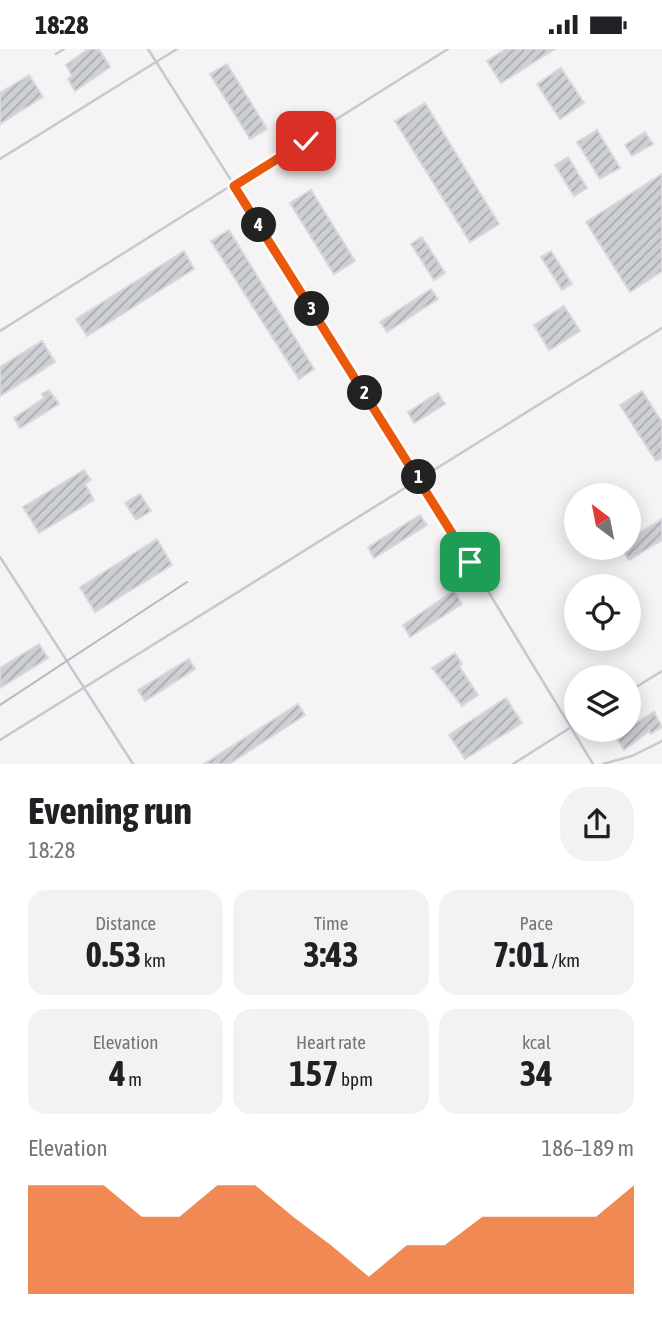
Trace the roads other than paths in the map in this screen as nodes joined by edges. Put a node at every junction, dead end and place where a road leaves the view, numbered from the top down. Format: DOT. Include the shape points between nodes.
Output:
graph roads {
  1 [pos="64,49"];
  2 [pos="148,49"];
  3 [pos="177,49"];
  4 [pos="448,49"];
  5 [pos="55,54"];
  6 [pos="157,62"];
  7 [pos="0,159"];
  8 [pos="234,186"];
  9 [pos="662,328"];
  10 [pos="0,331"];
  11 [pos="420,479"];
  12 [pos="0,557"];
  13 [pos="662,671"];
  14 [pos="641,684"];
  15 [pos="84,689"];
  16 [pos="564,718"];
  17 [pos="564,732"];
  18 [pos="0,740"];
  19 [pos="662,741"];
  20 [pos="579,742"];
  21 [pos="133,764"];
  22 [pos="513,764"];
  23 [pos="593,764"];
  24 [pos="603,764"];
  1 -- 5 [label="lane"];
  2 -- 6 [label="lane"];
  3 -- 6 [label="lane"];
  4 -- 8 [label="lane"];
  6 -- 7 [label="lane"];
  6 -- 8 [label="lane"];
  8 -- 10 [label="lane"];
  8 -- 11 [label="lane"];
  9 -- 11 [label="lane"];
  11 -- 15 [label="lane"];
  11 -- 16 [label="lane"];
  12 -- 15 [label="lane"];
  13 -- 14 [label="lane"];
  15 -- 18 [label="lane"];
  15 -- 21 [label="lane"];
  17 -- 22 [label="lane"];
  19 -- 24 [label="lane"];
  20 -- 23 [label="lane"];
}
